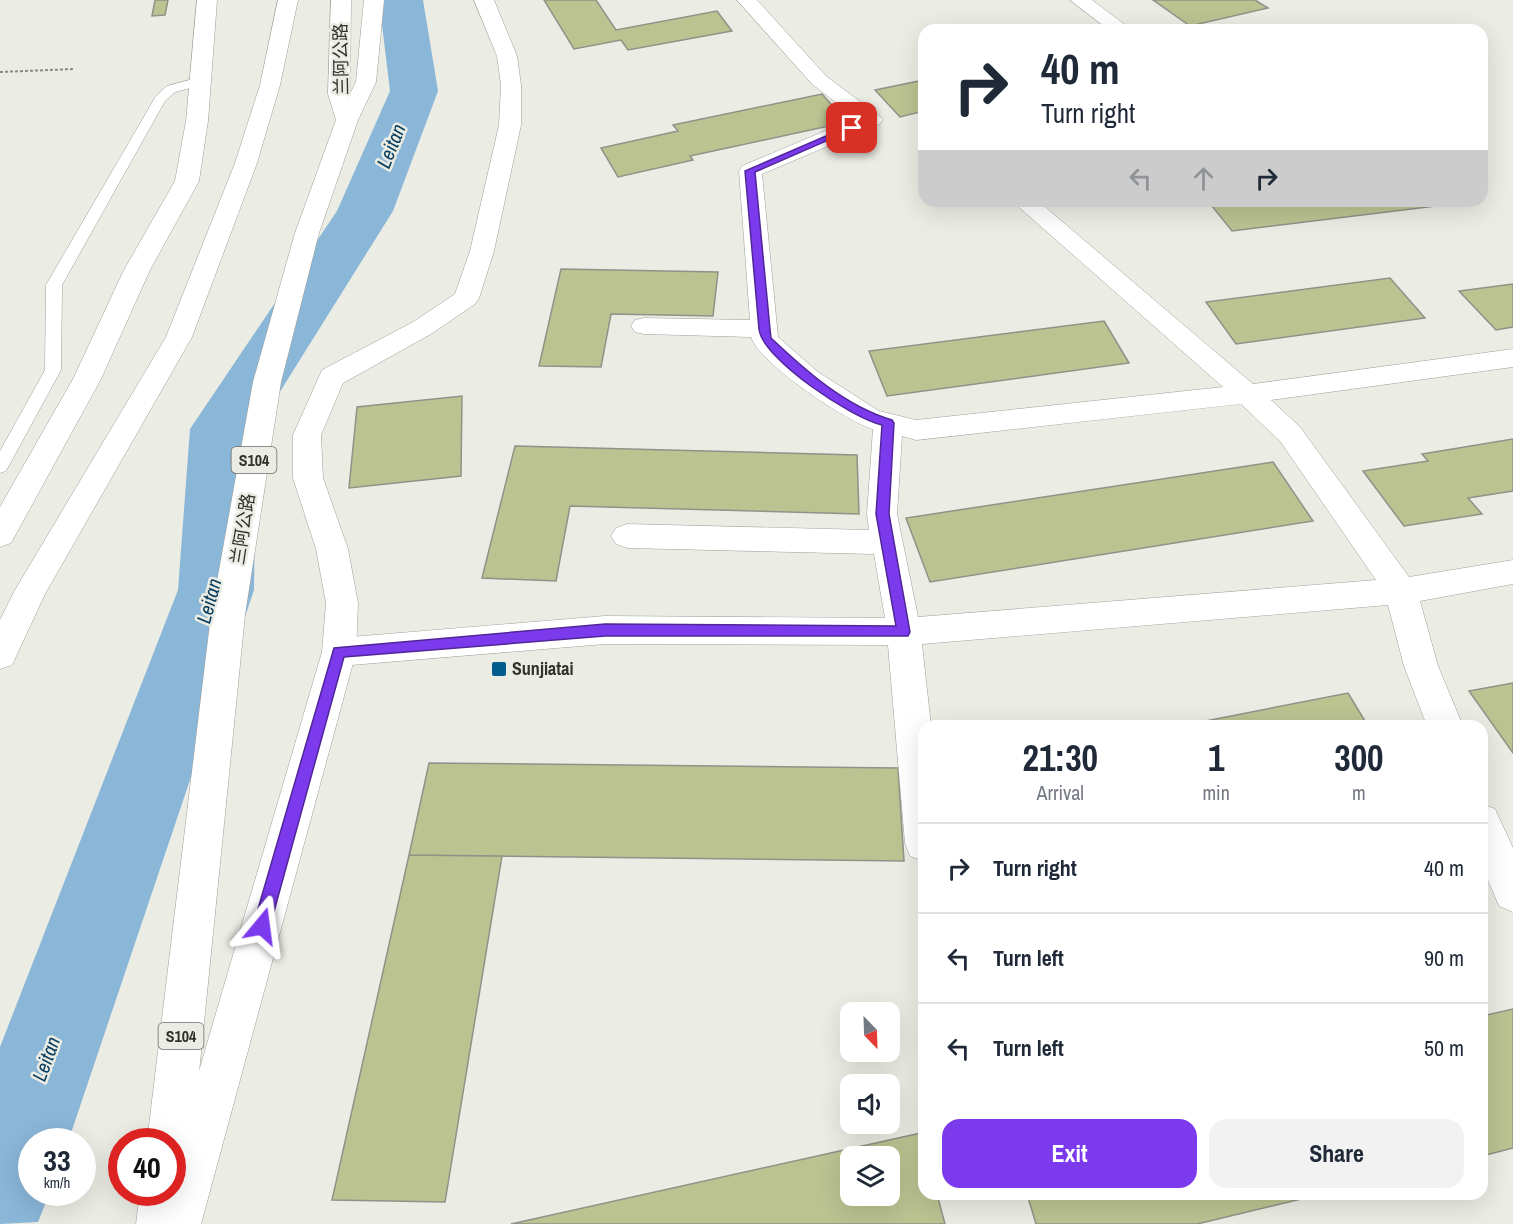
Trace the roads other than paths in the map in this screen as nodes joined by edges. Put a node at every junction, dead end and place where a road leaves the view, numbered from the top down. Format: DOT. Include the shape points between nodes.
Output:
graph roads {
  1 [pos="207,0"];
  2 [pos="288,0"];
  3 [pos="341,0"];
  4 [pos="374,0"];
  5 [pos="484,0"];
  6 [pos="747,0"];
  7 [pos="1080,0"];
  8 [pos="1114,24"];
  9 [pos="201,81"];
  10 [pos="347,120"];
  11 [pos="1041,207"];
  12 [pos="644,326"];
  13 [pos="764,329"];
  14 [pos="1513,358"];
  15 [pos="1247,394"];
  16 [pos="888,423"];
  17 [pos="0,467"];
  18 [pos="0,535"];
  19 [pos="627,536"];
  20 [pos="886,542"];
  21 [pos="1513,572"];
  22 [pos="1401,591"];
  23 [pos="903,632"];
  24 [pos="339,652"];
  25 [pos="0,655"];
  26 [pos="1443,720"];
  27 [pos="918,783"];
  28 [pos="1488,835"];
  29 [pos="1513,893"];
  30 [pos="171,1128"];
  31 [pos="161,1206"];
  32 [pos="159,1224"];
  33 [pos="178,1224"];
  1 -- 9 [label="main road"];
  2 -- 25 [label="main road" via="270,85 246,163 179,337 31,590"];
  3 -- 10 [label="main road, 兰阿公路" via="339,94"];
  4 -- 10 [label="main road" via="366,82"];
  5 -- 24 [label="main road" via="507,56 510,125 482,251 466,298 422,328 332,377 307,435 308,478 332,549 342,603"];
  6 -- 13 [label="main road" via="819,80 872,119 750,171"];
  7 -- 8 [label="main road"];
  9 -- 17 [label="lane" via="171,89 160,99 54,285 52,370"];
  9 -- 18 [label="main road" via="187,181 136,270 87,379"];
  10 -- 30 [label="main road, 兰阿公路 / S104" via="307,233 267,382 228,615"];
  11 -- 15 [label="main road"];
  12 -- 13 [label="main road"];
  13 -- 16 [label="main road" via="765,340 808,379 870,418"];
  14 -- 15 [label="main road"];
  15 -- 16 [label="main road" via="916,429"];
  15 -- 22 [label="main road" via="1290,434"];
  16 -- 20 [label="main road" via="882,514"];
  19 -- 20 [label="main road"];
  20 -- 23 [label="main road"];
  21 -- 22 [label="main road"];
  22 -- 23 [label="main road"];
  22 -- 26 [label="main road" via="1421,666"];
  23 -- 24 [label="main road" via="605,630"];
  23 -- 27 [label="main road"];
  24 -- 33 [label="main road"];
  28 -- 29 [label="main road"];
  31 -- 32 [label="main road"];
}
